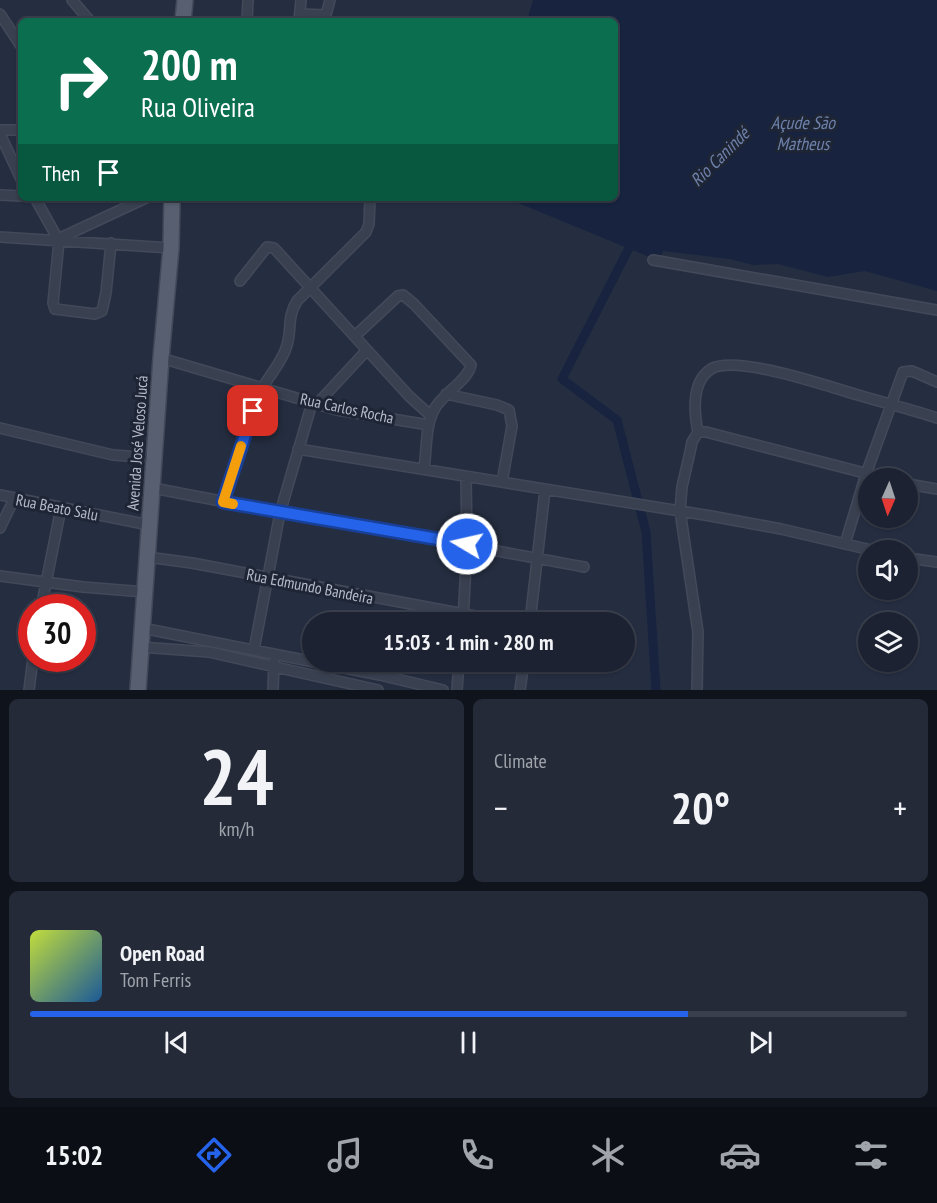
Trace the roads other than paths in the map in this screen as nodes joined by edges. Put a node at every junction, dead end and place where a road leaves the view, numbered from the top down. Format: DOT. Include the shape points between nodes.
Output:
graph roads {
  1 [pos="72,0"];
  2 [pos="185,0"];
  3 [pos="248,0"];
  4 [pos="301,0"];
  5 [pos="330,0"];
  6 [pos="0,14"];
  7 [pos="87,18"];
  8 [pos="183,18"];
  9 [pos="247,18"];
  10 [pos="299,18"];
  11 [pos="18,41"];
  12 [pos="18,130"];
  13 [pos="0,132"];
  14 [pos="18,172"];
  15 [pos="0,195"];
  16 [pos="18,196"];
  17 [pos="37,201"];
  18 [pos="140,201"];
  19 [pos="172,201"];
  20 [pos="370,201"];
  21 [pos="0,237"];
  22 [pos="58,240"];
  23 [pos="111,243"];
  24 [pos="171,248"];
  25 [pos="653,260"];
  26 [pos="240,281"];
  27 [pos="310,287"];
  28 [pos="937,310"];
  29 [pos="355,336"];
  30 [pos="367,350"];
  31 [pos="161,358"];
  32 [pos="937,382"];
  33 [pos="263,387"];
  34 [pos="446,394"];
  35 [pos="314,404"];
  36 [pos="891,404"];
  37 [pos="937,418"];
  38 [pos="430,420"];
  39 [pos="0,428"];
  40 [pos="698,432"];
  41 [pos="298,449"];
  42 [pos="154,459"];
  43 [pos="424,468"];
  44 [pos="868,468"];
  45 [pos="858,472"];
  46 [pos="466,477"];
  47 [pos="502,482"];
  48 [pos="918,485"];
  49 [pos="153,488"];
  50 [pos="937,489"];
  51 [pos="545,490"];
  52 [pos="0,495"];
  53 [pos="14,498"];
  54 [pos="858,501"];
  55 [pos="223,502"];
  56 [pos="60,508"];
  57 [pos="680,511"];
  58 [pos="280,513"];
  59 [pos="149,525"];
  60 [pos="0,528"];
  61 [pos="467,544"];
  62 [pos="845,544"];
  63 [pos="858,547"];
  64 [pos="147,556"];
  65 [pos="536,558"];
  66 [pos="918,559"];
  67 [pos="937,562"];
  68 [pos="584,567"];
  69 [pos="0,576"];
  70 [pos="267,578"];
  71 [pos="47,582"];
  72 [pos="145,592"];
  73 [pos="44,594"];
  74 [pos="434,612"];
  75 [pos="463,612"];
  76 [pos="531,612"];
  77 [pos="142,628"];
  78 [pos="140,647"];
  79 [pos="254,650"];
  80 [pos="274,655"];
  81 [pos="274,666"];
  82 [pos="31,672"];
  83 [pos="458,672"];
  84 [pos="523,672"];
  85 [pos="28,690"];
  86 [pos="138,690"];
  87 [pos="273,690"];
  88 [pos="378,690"];
  89 [pos="443,690"];
  90 [pos="457,690"];
  91 [pos="520,690"];
  92 [pos="697,690"];
  1 -- 7 [label="street"];
  2 -- 8 [label="main road"];
  3 -- 9 [label="street"];
  4 -- 10 [label="street"];
  5 -- 10 [label="street" via="326,15"];
  6 -- 11 [label="street"];
  12 -- 13 [label="street"];
  13 -- 14 [label="street"];
  15 -- 16 [label="street"];
  17 -- 22 [label="street"];
  18 -- 22 [label="street"];
  19 -- 24 [label="main road, Avenida José Veloso Jucá"];
  20 -- 27 [label="street" via="366,232"];
  21 -- 22 [label="street"];
  22 -- 23 [label="street"];
  22 -- 23 [label="street" via="54,307 95,314 104,306"];
  23 -- 24 [label="street"];
  24 -- 31 [label="main road, Avenida José Veloso Jucá"];
  25 -- 28 [label="street"];
  26 -- 27 [label="street" via="269,246"];
  27 -- 29 [label="street"];
  27 -- 33 [label="street" via="292,308 283,355"];
  29 -- 30 [label="street"];
  29 -- 34 [label="street" via="398,296 406,297 471,365"];
  30 -- 35 [label="street"];
  30 -- 38 [label="street"];
  31 -- 33 [label="street, Rua Carlos Rocha"];
  31 -- 42 [label="main road, Avenida José Veloso Jucá"];
  32 -- 36 [label="street" via="912,371 903,372"];
  33 -- 35 [label="street, Rua Carlos Rocha"];
  33 -- 55 [label="street"];
  34 -- 38 [label="street"];
  34 -- 47 [label="street" via="509,410 512,426"];
  35 -- 38 [label="street, Rua Carlos Rocha" via="375,417"];
  35 -- 41 [label="street"];
  36 -- 37 [label="street"];
  36 -- 40 [label="street" via="786,374 725,364 707,372 698,385"];
  36 -- 44 [label="street"];
  38 -- 43 [label="street"];
  39 -- 42 [label="street" via="113,454"];
  40 -- 45 [label="street"];
  40 -- 57 [label="street" via="692,442"];
  41 -- 43 [label="street"];
  41 -- 58 [label="street"];
  42 -- 49 [label="main road, Avenida José Veloso Jucá"];
  43 -- 46 [label="street"];
  46 -- 47 [label="street"];
  46 -- 61 [label="street"];
  47 -- 51 [label="street"];
  48 -- 50 [label="street"];
  49 -- 55 [label="street"];
  49 -- 59 [label="main road, Avenida José Veloso Jucá"];
  51 -- 57 [label="street"];
  51 -- 65 [label="street"];
  52 -- 53 [label="street, Rua Beato Salu"];
  53 -- 56 [label="street, Rua Beato Salu"];
  53 -- 60 [label="street"];
  54 -- 62 [label="street"];
  55 -- 58 [label="street"];
  56 -- 59 [label="street, Rua Beato Salu"];
  56 -- 71 [label="street"];
  57 -- 62 [label="street"];
  57 -- 92 [label="street" via="698,632"];
  58 -- 61 [label="street"];
  58 -- 70 [label="street"];
  59 -- 64 [label="main road, Avenida José Veloso Jucá"];
  61 -- 65 [label="street"];
  61 -- 75 [label="street"];
  62 -- 63 [label="street"];
  64 -- 70 [label="street, Rua Edmundo Bandeira"];
  64 -- 72 [label="main road, Avenida José Veloso Jucá"];
  65 -- 68 [label="street"];
  65 -- 76 [label="street"];
  66 -- 67 [label="street"];
  69 -- 71 [label="street"];
  70 -- 74 [label="street, Rua Edmundo Bandeira"];
  70 -- 79 [label="street"];
  71 -- 72 [label="street"];
  71 -- 73 [label="street"];
  72 -- 77 [label="main road, Avenida José Veloso Jucá"];
  77 -- 78 [label="main road, Avenida José Veloso Jucá"];
  77 -- 79 [label="street"];
  78 -- 81 [label="street" via="209,652"];
  78 -- 86 [label="main road, Avenida José Veloso Jucá"];
  79 -- 80 [label="street"];
  80 -- 81 [label="street"];
  80 -- 89 [label="street"];
  81 -- 87 [label="street"];
  81 -- 88 [label="street"];
  82 -- 85 [label="street"];
  83 -- 90 [label="street"];
  84 -- 91 [label="street"];
}
